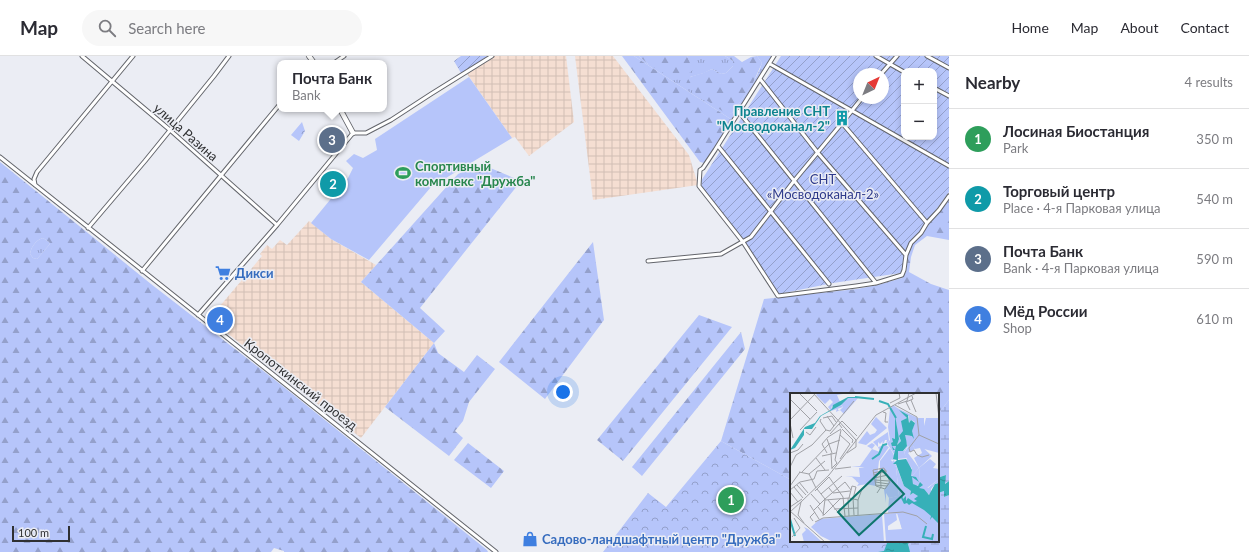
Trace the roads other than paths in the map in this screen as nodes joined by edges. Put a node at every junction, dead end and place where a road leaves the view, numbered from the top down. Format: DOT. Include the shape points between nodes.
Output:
graph roads {
  1 [pos="82,56"];
  2 [pos="133,56"];
  3 [pos="229,56"];
  4 [pos="492,56"];
  5 [pos="774,56"];
  6 [pos="876,56"];
  7 [pos="897,56"];
  8 [pos="927,56"];
  9 [pos="770,64"];
  10 [pos="890,64"];
  11 [pos="886,68"];
  12 [pos="949,68"];
  13 [pos="901,70"];
  14 [pos="760,79"];
  15 [pos="111,82"];
  16 [pos="937,90"];
  17 [pos="949,96"];
  18 [pos="857,104"];
  19 [pos="277,108"];
  20 [pos="851,111"];
  21 [pos="342,112"];
  22 [pos="739,112"];
  23 [pos="842,123"];
  24 [pos="170,130"];
  25 [pos="353,133"];
  26 [pos="718,146"];
  27 [pos="818,153"];
  28 [pos="0,158"];
  29 [pos="949,166"];
  30 [pos="222,176"];
  31 [pos="794,181"];
  32 [pos="35,185"];
  33 [pos="949,196"];
  34 [pos="770,212"];
  35 [pos="927,222"];
  36 [pos="276,225"];
  37 [pos="88,228"];
  38 [pos="743,242"];
  39 [pos="906,255"];
  40 [pos="648,261"];
  41 [pos="142,271"];
  42 [pos="876,283"];
  43 [pos="829,284"];
  44 [pos="198,315"];
  45 [pos="496,552"];
  1 -- 15 [label="street, улица Разина"];
  2 -- 15 [label="street"];
  3 -- 24 [label="street"];
  4 -- 25 [label="street" via="391,120 366,133"];
  5 -- 9 [label="street"];
  6 -- 10 [label="street"];
  7 -- 10 [label="street"];
  8 -- 12 [label="street"];
  9 -- 14 [label="street"];
  9 -- 20 [label="street"];
  10 -- 11 [label="street"];
  10 -- 13 [label="street"];
  14 -- 22 [label="street"];
  14 -- 27 [label="street"];
  15 -- 24 [label="street, улица Разина"];
  15 -- 32 [label="street" via="37,172"];
  16 -- 17 [label="street"];
  18 -- 20 [label="street"];
  19 -- 30 [label="street"];
  20 -- 23 [label="street"];
  20 -- 29 [label="street"];
  21 -- 25 [label="street"];
  22 -- 26 [label="street"];
  22 -- 31 [label="street"];
  23 -- 27 [label="street"];
  23 -- 35 [label="street"];
  24 -- 30 [label="street, улица Разина"];
  24 -- 37 [label="street"];
  25 -- 36 [label="street"];
  26 -- 34 [label="street"];
  26 -- 38 [label="street" via="700,170 699,186"];
  27 -- 31 [label="street"];
  27 -- 39 [label="street"];
  28 -- 32 [label="street, Кропоткинский проезд"];
  30 -- 36 [label="street, улица Разина"];
  30 -- 41 [label="street"];
  31 -- 34 [label="street"];
  31 -- 42 [label="street"];
  32 -- 37 [label="street, Кропоткинский проезд"];
  33 -- 35 [label="street"];
  34 -- 38 [label="street" via="751,237"];
  34 -- 43 [label="street"];
  35 -- 39 [label="street" via="911,243"];
  36 -- 44 [label="street"];
  37 -- 41 [label="street, Кропоткинский проезд"];
  38 -- 40 [label="street" via="721,254"];
  38 -- 42 [label="street" via="778,296"];
  39 -- 42 [label="street" via="902,275"];
  41 -- 44 [label="street, Кропоткинский проезд"];
  44 -- 45 [label="street, Кропоткинский проезд"];
}
